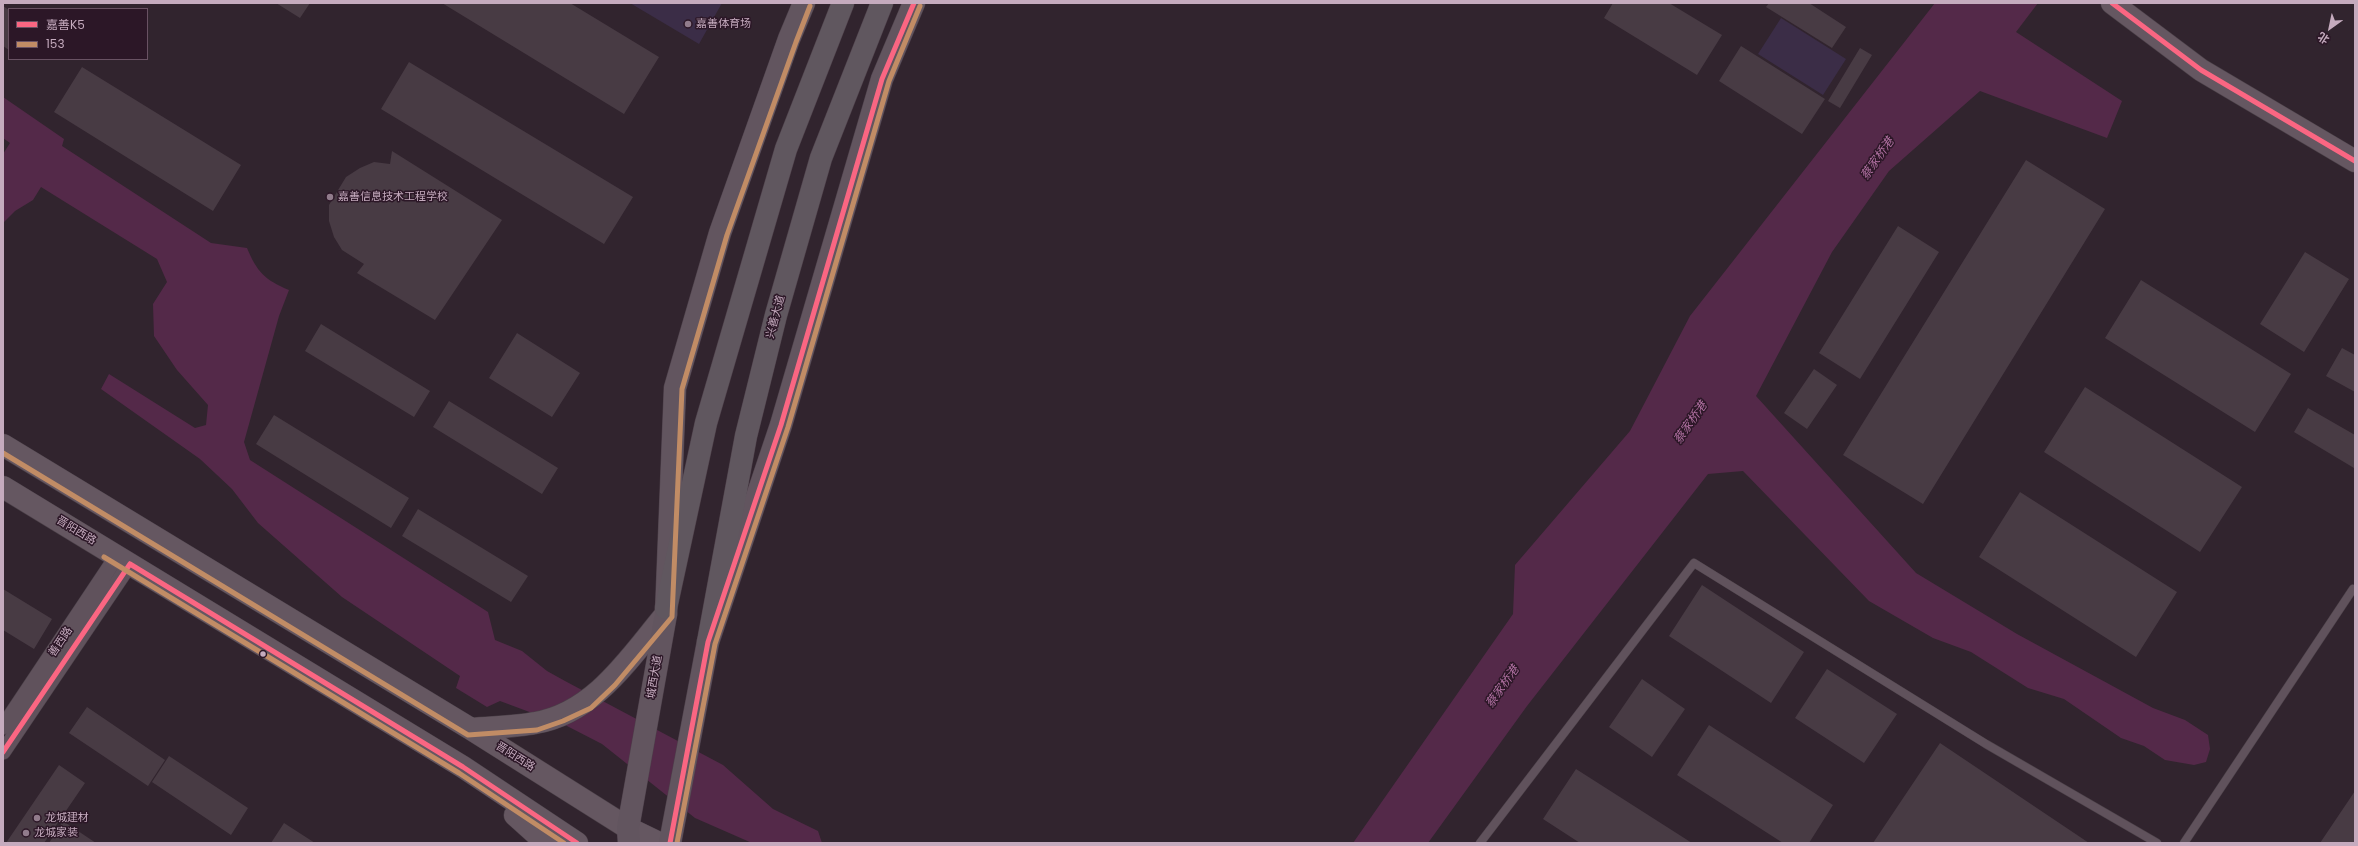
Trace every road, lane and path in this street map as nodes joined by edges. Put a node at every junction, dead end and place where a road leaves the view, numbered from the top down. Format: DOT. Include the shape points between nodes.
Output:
graph roads {
  1 [pos="804,3"];
  2 [pos="843,3"];
  3 [pos="882,3"];
  4 [pos="914,3"];
  5 [pos="2112,3"];
  6 [pos="2355,161"];
  7 [pos="3,445"];
  8 [pos="3,487"];
  9 [pos="123,560"];
  10 [pos="2355,590"];
  11 [pos="666,611"];
  12 [pos="708,642"];
  13 [pos="3,727"];
  14 [pos="471,729"];
  15 [pos="3,752"];
  16 [pos="463,766"];
  17 [pos="629,836"];
  18 [pos="546,843"];
  19 [pos="576,843"];
  20 [pos="659,843"];
  21 [pos="670,843"];
  22 [pos="1480,843"];
  23 [pos="2157,843"];
  24 [pos="2184,843"];
  1 -- 11 [label="main road, 城西大道" via="720,233 675,388"];
  2 -- 11 [label="highway" via="786,149 706,423"];
  3 -- 12 [label="highway, 兴善大道" via="821,158 776,315 746,436"];
  4 -- 12 [label="main road" via="882,79 781,425"];
  5 -- 6 [label="main road" via="2201,70"];
  7 -- 14 [label="main road, 晋阳西路"];
  8 -- 9 [label="main road, 晋阳西路"];
  9 -- 13 [label="street, 善西路"];
  9 -- 15 [label="street, 善西路"];
  9 -- 16 [label="main road, 晋阳西路"];
  10 -- 24 [label="lane" via="2353,589"];
  11 -- 14 [label="main road" via="610,681 587,702 536,723"];
  11 -- 17 [label="main road, 城西大道"];
  12 -- 21 [label="main road"];
  14 -- 17 [label="main road, 晋阳西路"];
  16 -- 18 [label="main road"];
  16 -- 19 [label="main road, 晋阳西路"];
  17 -- 20 [label="main road, 晋阳西路"];
  22 -- 23 [label="lane" via="1694,563 1986,744"];
}
